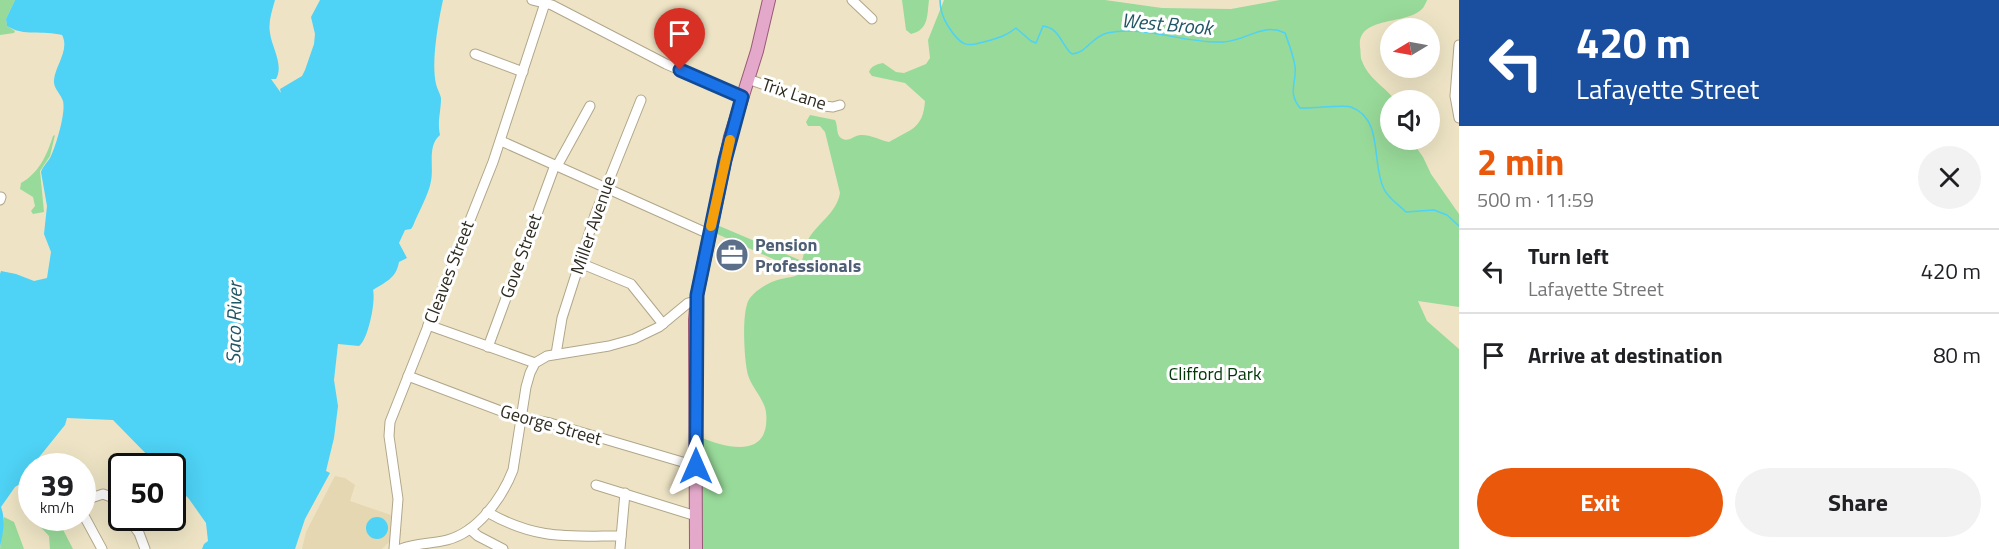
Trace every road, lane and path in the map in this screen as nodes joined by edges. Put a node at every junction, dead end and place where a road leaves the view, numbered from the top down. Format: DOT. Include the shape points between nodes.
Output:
graph roads {
  1 [pos="532,0"];
  2 [pos="769,0"];
  3 [pos="852,0"];
  4 [pos="545,2"];
  5 [pos="872,19"];
  6 [pos="1459,45"];
  7 [pos="475,54"];
  8 [pos="523,72"];
  9 [pos="748,79"];
  10 [pos="742,97"];
  11 [pos="641,100"];
  12 [pos="840,105"];
  13 [pos="590,106"];
  14 [pos="1459,118"];
  15 [pos="501,141"];
  16 [pos="556,166"];
  17 [pos="604,188"];
  18 [pos="709,234"];
  19 [pos="580,263"];
  20 [pos="696,301"];
  21 [pos="663,324"];
  22 [pos="429,325"];
  23 [pos="488,347"];
  24 [pos="556,354"];
  25 [pos="535,363"];
  26 [pos="408,376"];
  27 [pos="520,418"];
  28 [pos="696,466"];
  29 [pos="596,485"];
  30 [pos="625,493"];
  31 [pos="487,512"];
  32 [pos="696,516"];
  33 [pos="470,529"];
  34 [pos="92,531"];
  35 [pos="138,531"];
  36 [pos="621,536"];
  37 [pos="102,549"];
  38 [pos="145,549"];
  39 [pos="394,549"];
  40 [pos="401,549"];
  41 [pos="503,549"];
  42 [pos="620,549"];
  43 [pos="696,549"];
  1 -- 4 [label="street"];
  2 -- 9 [label="main road"];
  3 -- 5 [label="street"];
  4 -- 8 [label="street, Cleaves Street"];
  4 -- 10 [label="street" via="666,64"];
  6 -- 14 [label="street" via="1455,96"];
  7 -- 8 [label="street"];
  8 -- 15 [label="street, Cleaves Street"];
  9 -- 10 [label="main road"];
  9 -- 12 [label="street, Trix Lane" via="819,104"];
  10 -- 18 [label="main road"];
  11 -- 17 [label="street, Miller Avenue"];
  13 -- 16 [label="street, Gove Street"];
  15 -- 16 [label="street"];
  15 -- 22 [label="street, Cleaves Street"];
  16 -- 17 [label="street"];
  16 -- 23 [label="street, Gove Street"];
  17 -- 18 [label="street"];
  17 -- 19 [label="street, Miller Avenue"];
  18 -- 20 [label="main road"];
  19 -- 21 [label="street" via="631,284"];
  19 -- 24 [label="street, Miller Avenue" via="562,318"];
  20 -- 21 [label="street"];
  20 -- 28 [label="main road"];
  21 -- 24 [label="street" via="617,345"];
  22 -- 23 [label="street"];
  22 -- 26 [label="street, Cleaves Street"];
  23 -- 25 [label="street"];
  24 -- 25 [label="street"];
  25 -- 27 [label="street"];
  26 -- 27 [label="street, George Street"];
  26 -- 39 [label="street, Cleaves Street" via="389,429 398,499"];
  27 -- 28 [label="street, George Street" via="550,423"];
  27 -- 31 [label="street" via="513,470"];
  28 -- 32 [label="main road"];
  29 -- 30 [label="street"];
  30 -- 32 [label="street"];
  30 -- 36 [label="street"];
  31 -- 33 [label="street"];
  31 -- 36 [label="street" via="550,536"];
  32 -- 43 [label="main road"];
  33 -- 40 [label="street" via="449,539"];
  33 -- 41 [label="street"];
  34 -- 37 [label="street"];
  35 -- 38 [label="street"];
  36 -- 42 [label="street"];
}
